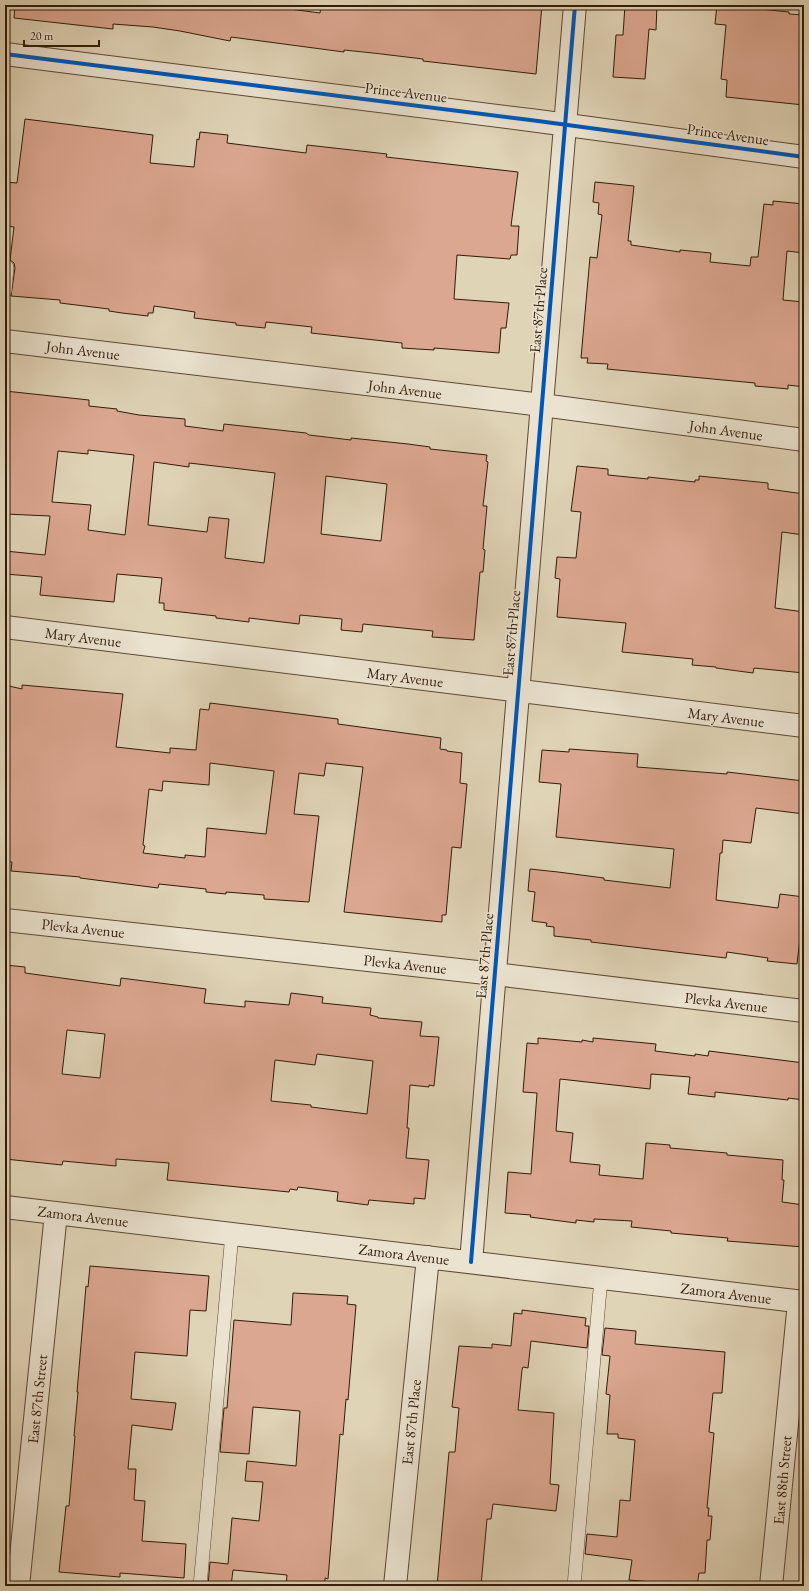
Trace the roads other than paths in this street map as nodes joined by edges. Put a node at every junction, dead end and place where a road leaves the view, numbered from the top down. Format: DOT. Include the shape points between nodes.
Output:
graph roads {
  1 [pos="575,5"];
  2 [pos="5,54"];
  3 [pos="565,124"];
  4 [pos="804,157"];
  5 [pos="7,267"];
  6 [pos="5,291"];
  7 [pos="5,341"];
  8 [pos="542,405"];
  9 [pos="804,440"];
  10 [pos="5,627"];
  11 [pos="518,691"];
  12 [pos="804,726"];
  13 [pos="5,920"];
  14 [pos="494,974"];
  15 [pos="804,1011"];
  16 [pos="5,1206"];
  17 [pos="56,1213"];
  18 [pos="232,1234"];
  19 [pos="428,1257"];
  20 [pos="471,1262"];
  21 [pos="601,1278"];
  22 [pos="801,1302"];
  23 [pos="18,1586"];
  24 [pos="200,1586"];
  25 [pos="395,1586"];
  26 [pos="574,1586"];
  27 [pos="772,1586"];
  1 -- 3 [label="street, East 87th Place"];
  2 -- 3 [label="street, Prince Avenue"];
  3 -- 4 [label="street, Prince Avenue"];
  3 -- 8 [label="street, East 87th Place"];
  5 -- 6 [label="lane"];
  7 -- 8 [label="street, John Avenue"];
  8 -- 9 [label="street, John Avenue"];
  8 -- 11 [label="street, East 87th Place"];
  10 -- 11 [label="street, Mary Avenue"];
  11 -- 12 [label="street, Mary Avenue"];
  11 -- 14 [label="street, East 87th Place"];
  13 -- 14 [label="street, Plevka Avenue"];
  14 -- 15 [label="street, Plevka Avenue"];
  14 -- 20 [label="street, East 87th Place"];
  16 -- 17 [label="street, Zamora Avenue"];
  17 -- 18 [label="street, Zamora Avenue"];
  17 -- 23 [label="street, East 87th Street"];
  18 -- 19 [label="street, Zamora Avenue"];
  18 -- 24 [label="lane"];
  19 -- 20 [label="street, Zamora Avenue"];
  19 -- 25 [label="street, East 87th Place"];
  20 -- 21 [label="street, Zamora Avenue"];
  21 -- 22 [label="street, Zamora Avenue"];
  21 -- 26 [label="lane"];
  22 -- 27 [label="street, East 88th Street"];
}
